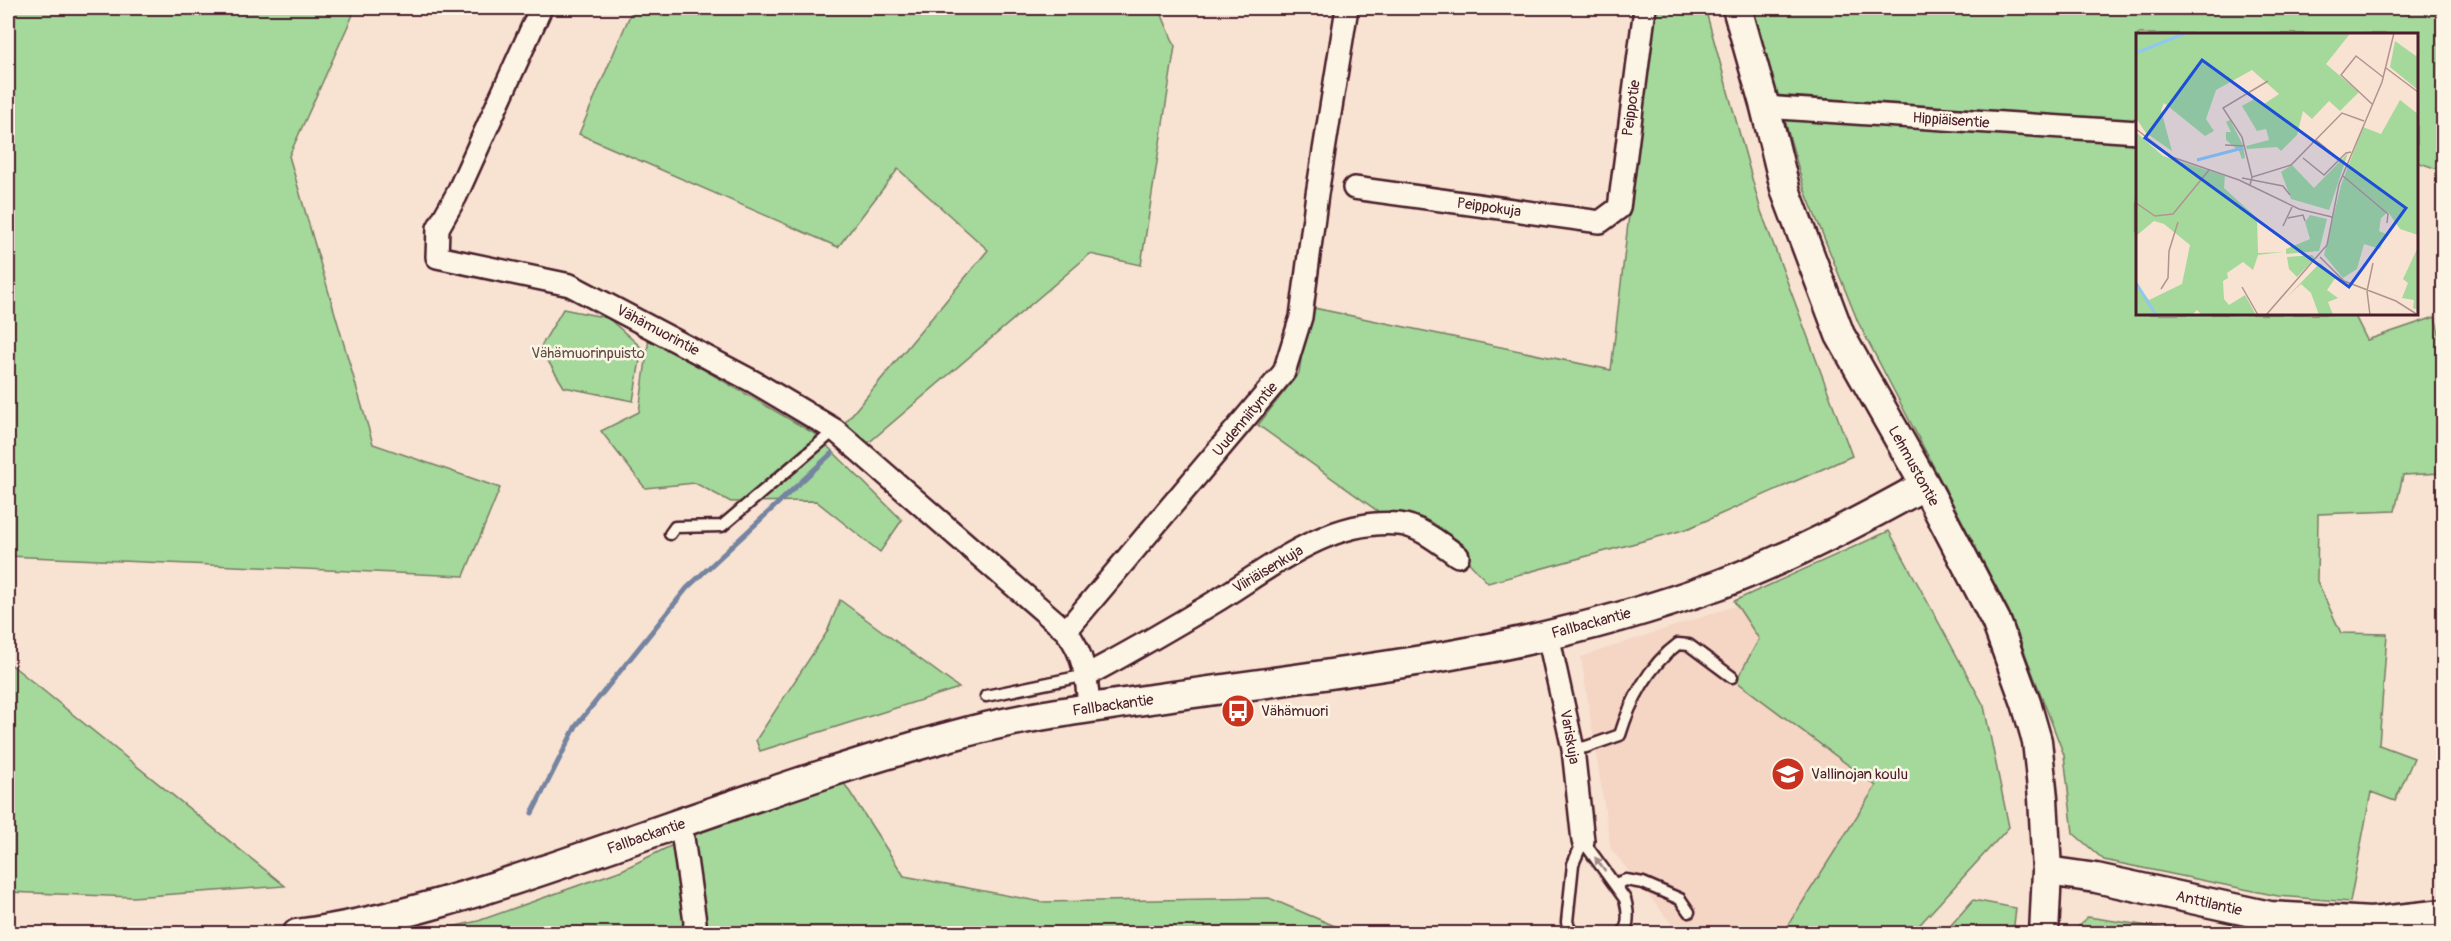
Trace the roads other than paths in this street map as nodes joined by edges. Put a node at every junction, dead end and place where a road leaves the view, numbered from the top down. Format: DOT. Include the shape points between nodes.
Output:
graph roads {
  1 [pos="542,8"];
  2 [pos="1347,8"];
  3 [pos="1645,8"];
  4 [pos="1737,8"];
  5 [pos="1765,107"];
  6 [pos="2136,132"];
  7 [pos="1354,188"];
  8 [pos="1619,208"];
  9 [pos="835,430"];
  10 [pos="1925,484"];
  11 [pos="670,534"];
  12 [pos="1458,556"];
  13 [pos="1066,631"];
  14 [pos="1548,635"];
  15 [pos="1087,675"];
  16 [pos="1732,677"];
  17 [pos="986,696"];
  18 [pos="1089,707"];
  19 [pos="1573,749"];
  20 [pos="681,824"];
  21 [pos="1583,841"];
  22 [pos="2047,871"];
  23 [pos="1615,884"];
  24 [pos="1689,912"];
  25 [pos="2444,914"];
  26 [pos="297,933"];
  27 [pos="694,933"];
  28 [pos="1573,933"];
  29 [pos="1622,933"];
  30 [pos="2044,933"];
  1 -- 9 [label="street, Vähämuorintie" via="438,228 436,257 570,285 754,382"];
  2 -- 13 [label="street, Uudenniityntie" via="1301,317 1284,372"];
  3 -- 8 [label="street, Peippotie"];
  4 -- 5 [label="street, Lehmustontie"];
  5 -- 6 [label="street, Hippiäisentie"];
  5 -- 10 [label="street, Lehmustontie" via="1786,192 1840,335"];
  7 -- 8 [label="street, Peippokuja" via="1599,222"];
  9 -- 11 [label="lane" via="722,526 675,527"];
  9 -- 13 [label="street, Vähämuorintie"];
  10 -- 14 [label="street, Fallbackantie" via="1817,542 1718,585"];
  10 -- 22 [label="street, Lehmustontie" via="1996,621 2026,703 2037,741"];
  12 -- 15 [label="street, Viiriäisenkuja" via="1433,537 1401,524 1360,524 1310,544"];
  13 -- 15 [label="street" via="1077,644"];
  14 -- 18 [label="street, Fallbackantie" via="1447,656"];
  14 -- 19 [label="street, Variskuja"];
  15 -- 17 [label="lane"];
  15 -- 18 [label="street"];
  16 -- 19 [label="lane" via="1689,645 1678,644 1655,666 1627,710 1620,735"];
  18 -- 20 [label="street, Fallbackantie" via="978,729 875,757"];
  19 -- 21 [label="street, Variskuja"];
  20 -- 26 [label="street, Fallbackantie" via="493,888 403,912"];
  20 -- 27 [label="street"];
  23 -- 21 [label="lane, one-way"];
  21 -- 28 [label="lane" via="1573,864 1567,922"];
  22 -- 25 [label="street, Anttilantie" via="2270,916 2371,922"];
  22 -- 30 [label="street, Lehmustontie"];
  23 -- 24 [label="lane" via="1626,879 1643,883 1680,899"];
  23 -- 29 [label="lane" via="1628,909 1627,928"];
}
